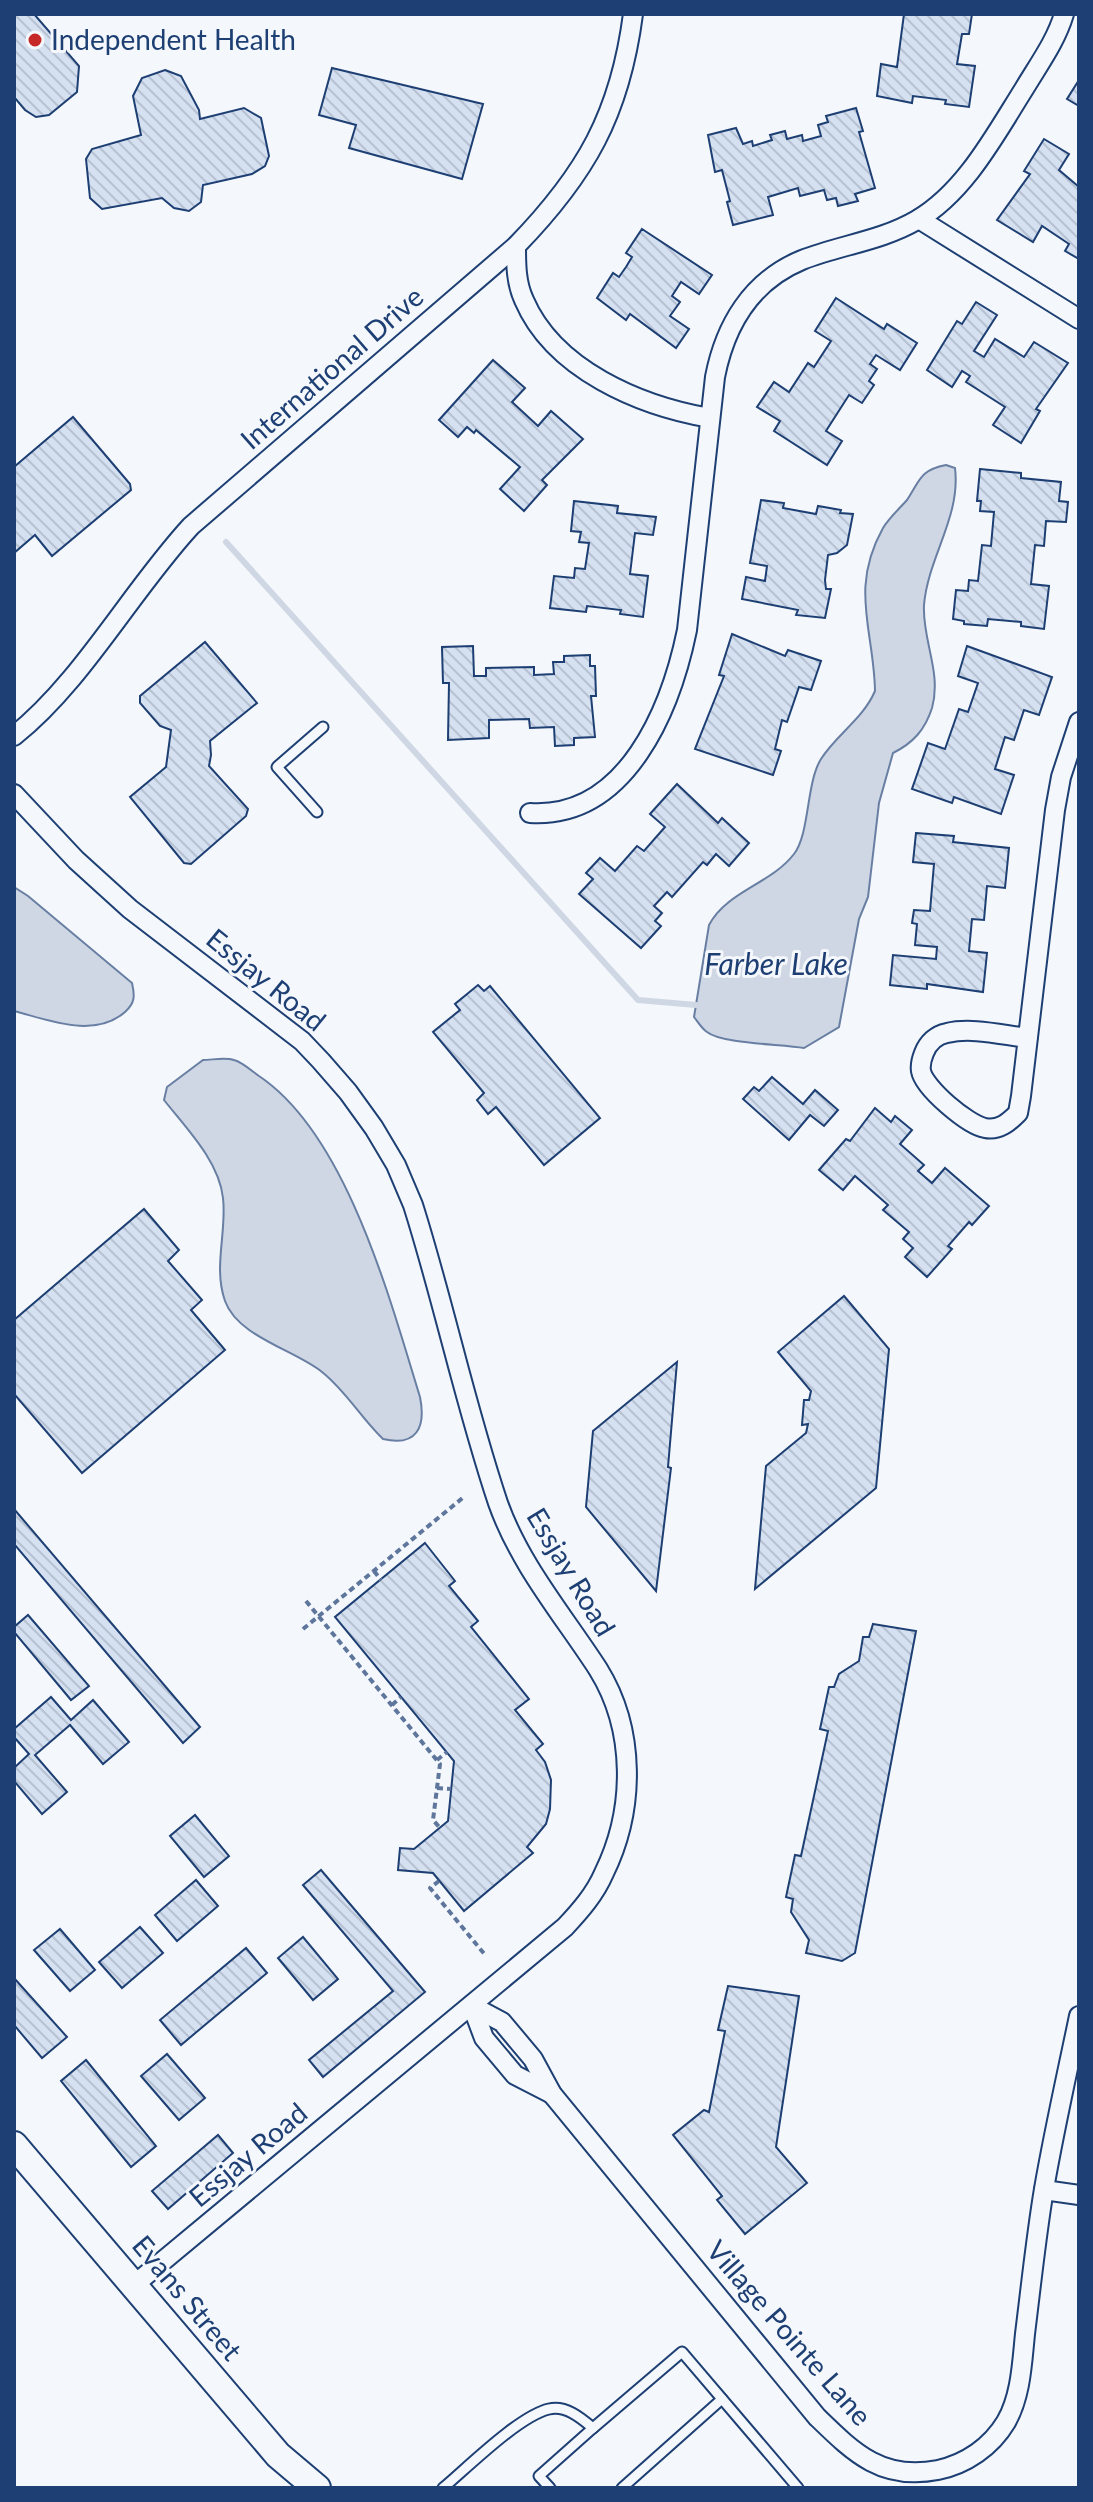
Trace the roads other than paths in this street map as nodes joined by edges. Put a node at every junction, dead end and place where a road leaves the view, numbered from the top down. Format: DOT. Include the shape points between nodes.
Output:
graph roads {
  1 [pos="633,14"];
  2 [pos="1064,14"];
  3 [pos="919,219"];
  4 [pos="516,246"];
  5 [pos="1079,319"];
  6 [pos="710,418"];
  7 [pos="1079,722"];
  8 [pos="323,727"];
  9 [pos="14,736"];
  10 [pos="14,794"];
  11 [pos="317,812"];
  12 [pos="530,813"];
  13 [pos="1028,1038"];
  14 [pos="472,2006"];
  15 [pos="1079,2016"];
  16 [pos="14,2145"];
  17 [pos="1044,2190"];
  18 [pos="1079,2195"];
  19 [pos="134,2285"];
  20 [pos="722,2399"];
  21 [pos="593,2428"];
  22 [pos="317,2488"];
  23 [pos="443,2488"];
  24 [pos="550,2488"];
  25 [pos="622,2488"];
  26 [pos="798,2488"];
  1 -- 4 [label="street, International Drive" via="618,94 589,154"];
  2 -- 3 [label="street" via="1059,33 962,181"];
  3 -- 5 [label="street"];
  3 -- 6 [label="street" via="892,233 803,259 761,285 743,306 720,352"];
  4 -- 6 [label="street" via="522,298 551,342 605,382 645,402"];
  4 -- 9 [label="street, International Drive" via="191,526 62,689"];
  6 -- 12 [label="street" via="687,630 666,703 631,763 607,790 568,810"];
  7 -- 13 [label="street" via="1055,810"];
  8 -- 11 [label="lane" via="277,767"];
  10 -- 14 [label="street, Essjay Road" via="130,909 302,1041 374,1128 413,1205 499,1504 538,1583 599,1672 615,1705 624,1739 627,1793 604,1875 565,1927"];
  13 -- 13 [label="street" via="963,1031 936,1036 927,1046 921,1072 928,1086 974,1124 999,1127 1018,1113"];
  14 -- 17 [label="street, Village Pointe Lane" via="502,2022 533,2059 552,2094 817,2417 867,2461 903,2472 950,2467 992,2441 1006,2422 1021,2372"];
  14 -- 19 [label="street, Essjay Road"];
  15 -- 17 [label="street, Village Pointe Lane"];
  16 -- 19 [label="street, Evans Street"];
  17 -- 18 [label="street"];
  19 -- 22 [label="street, Evans Street" via="278,2455"];
  20 -- 21 [label="lane" via="682,2352"];
  20 -- 25 [label="lane"];
  20 -- 26 [label="lane"];
  21 -- 23 [label="lane" via="571,2412 550,2408 526,2420"];
  21 -- 24 [label="lane" via="539,2476"];
}
